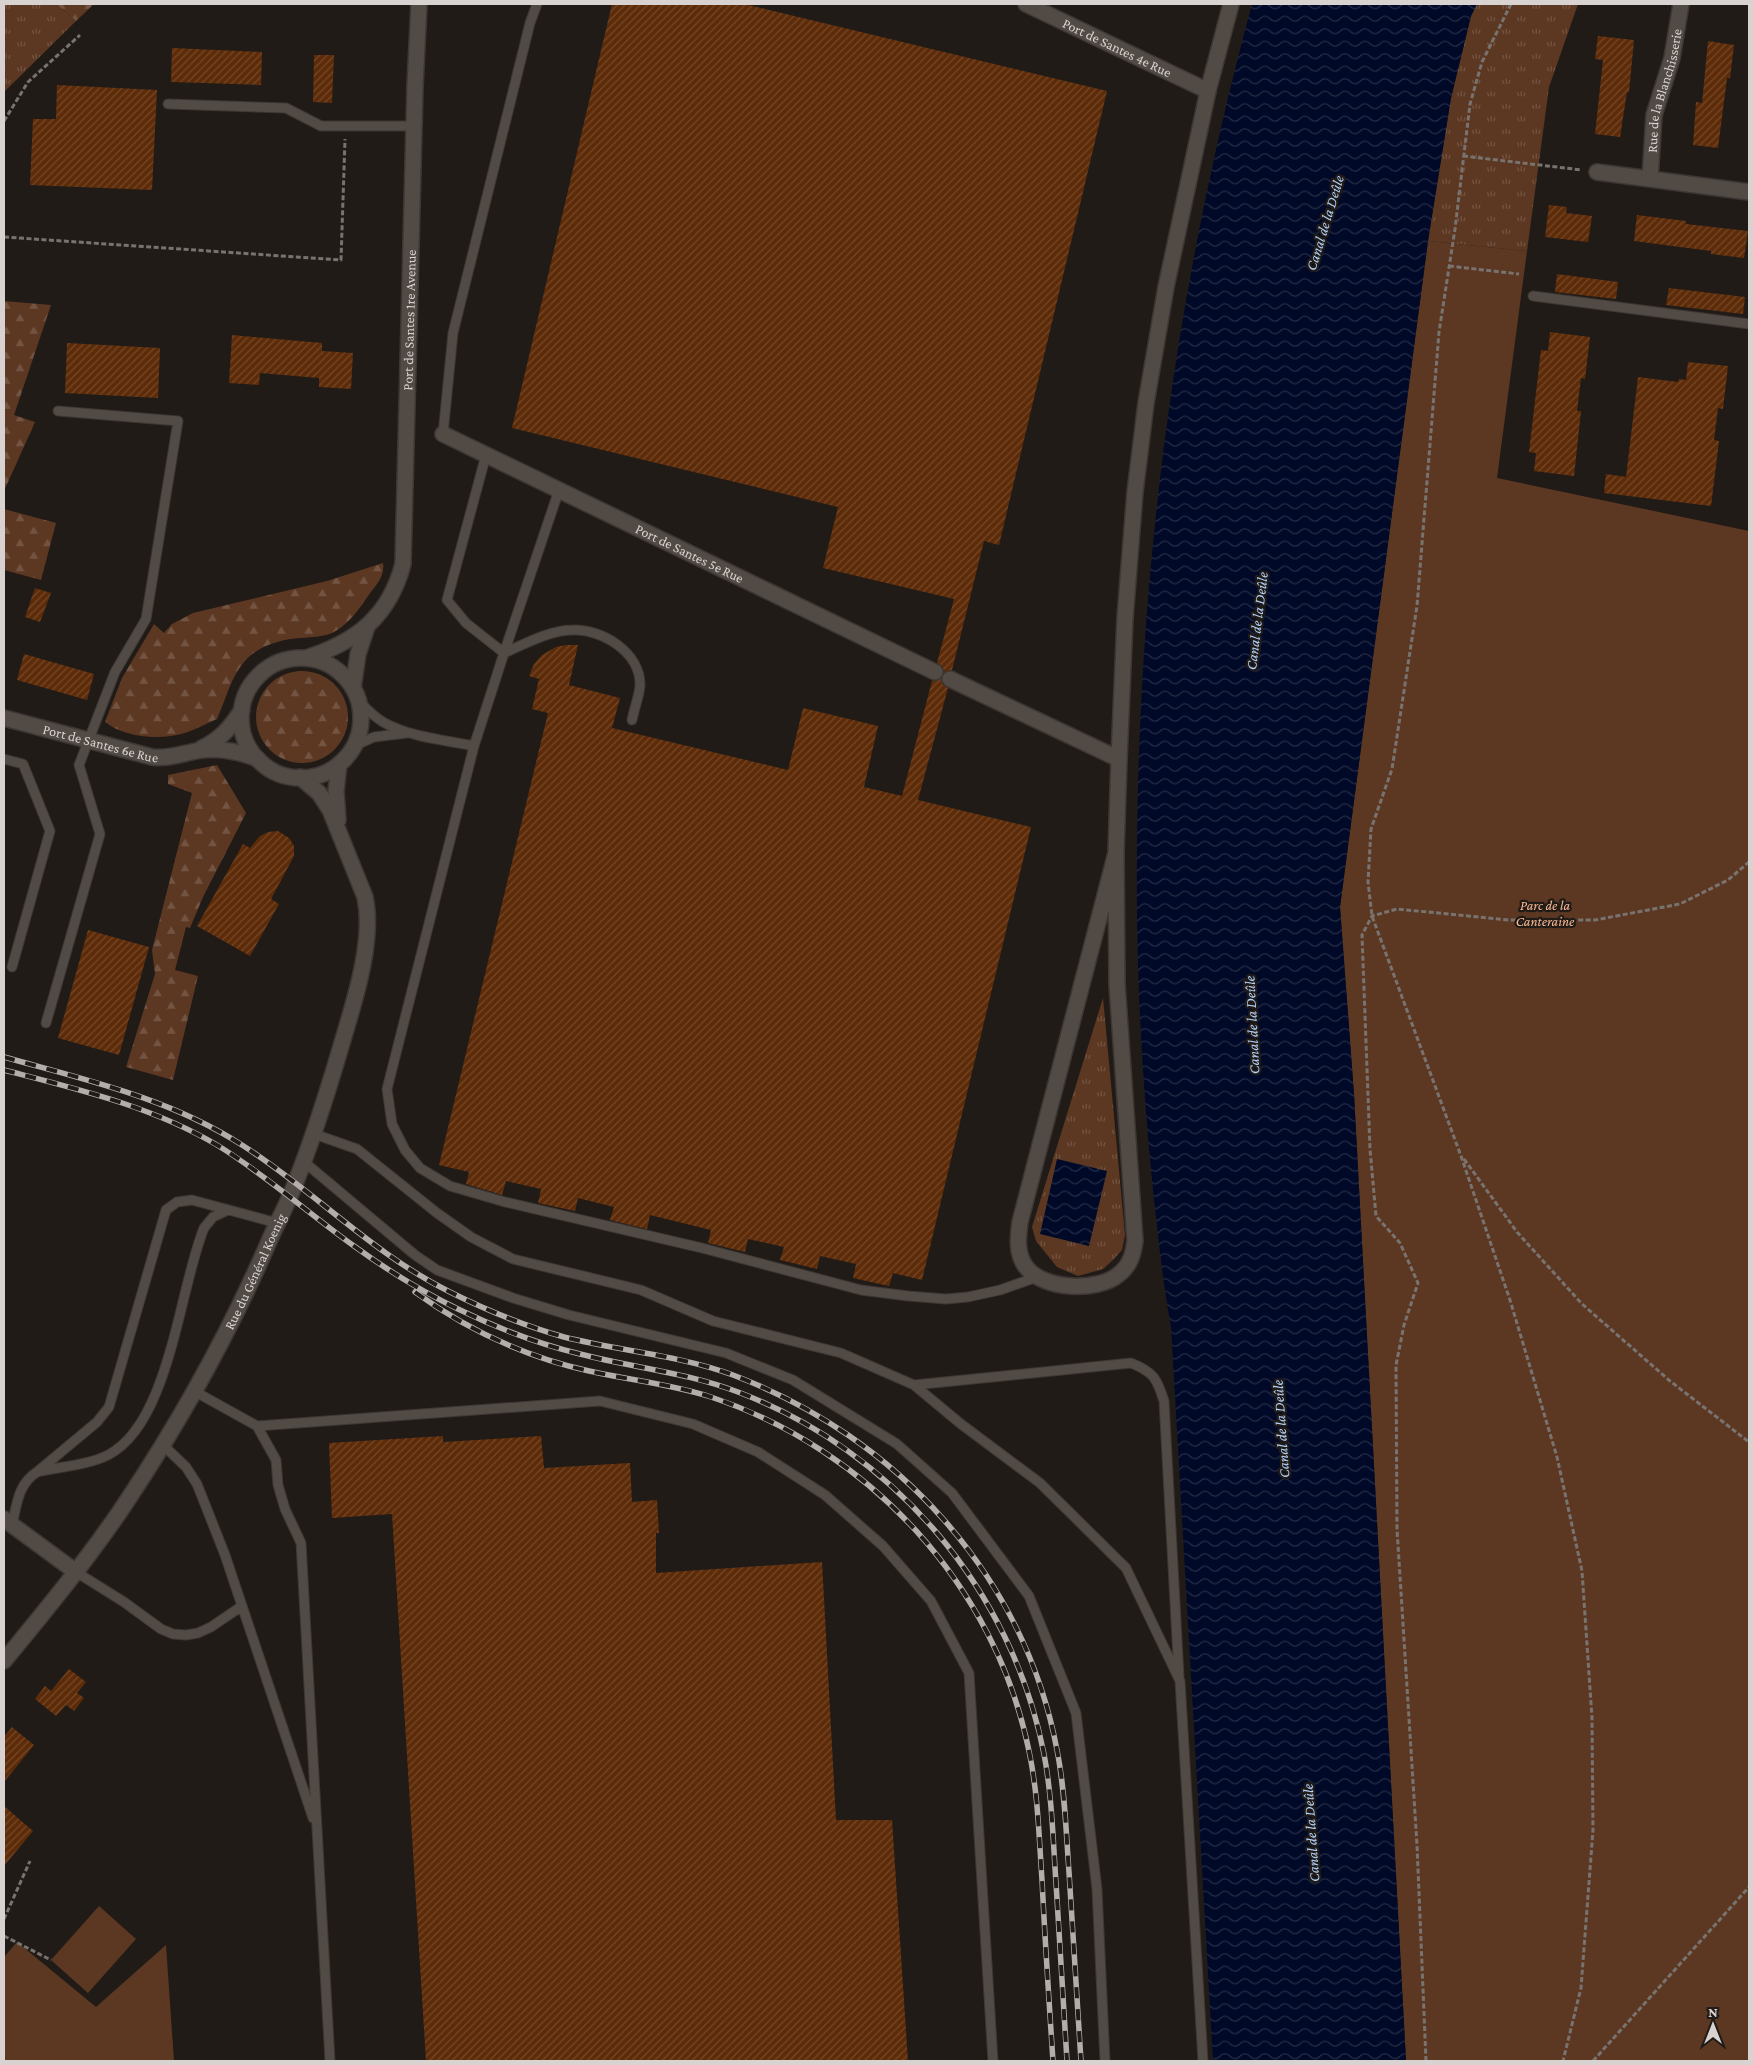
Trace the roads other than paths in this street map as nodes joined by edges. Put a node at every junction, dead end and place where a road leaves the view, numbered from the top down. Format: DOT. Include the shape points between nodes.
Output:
graph roads {
  1 [pos="419,4"];
  2 [pos="530,4"];
  3 [pos="537,4"];
  4 [pos="1026,4"];
  5 [pos="1231,4"];
  6 [pos="1681,4"];
  7 [pos="530,23"];
  8 [pos="1208,91"];
  9 [pos="168,104"];
  10 [pos="414,126"];
  11 [pos="1597,172"];
  12 [pos="1650,179"];
  13 [pos="1749,192"];
  14 [pos="1533,296"];
  15 [pos="1749,324"];
  16 [pos="58,412"];
  17 [pos="443,434"];
  18 [pos="486,455"];
  19 [pos="559,490"];
  20 [pos="368,626"];
  21 [pos="504,654"];
  22 [pos="306,658"];
  23 [pos="934,672"];
  24 [pos="950,679"];
  25 [pos="356,694"];
  26 [pos="242,708"];
  27 [pos="4,718"];
  28 [pos="632,720"];
  29 [pos="412,733"];
  30 [pos="88,740"];
  31 [pos="354,746"];
  32 [pos="474,746"];
  33 [pos="197,750"];
  34 [pos="4,759"];
  35 [pos="258,759"];
  36 [pos="1120,759"];
  37 [pos="339,764"];
  38 [pos="300,777"];
  39 [pos="339,831"];
  40 [pos="1116,853"];
  41 [pos="12,967"];
  42 [pos="46,1023"];
  43 [pos="314,1134"];
  44 [pos="304,1161"];
  45 [pos="228,1210"];
  46 [pos="277,1224"];
  47 [pos="1037,1277"];
  48 [pos="914,1385"];
  49 [pos="194,1392"];
  50 [pos="257,1426"];
  51 [pos="163,1445"];
  52 [pos="37,1472"];
  53 [pos="8,1522"];
  54 [pos="76,1572"];
  55 [pos="242,1606"];
  56 [pos="4,1661"];
  57 [pos="1180,1681"];
  58 [pos="317,1830"];
  59 [pos="330,2061"];
  60 [pos="993,2061"];
  61 [pos="1105,2061"];
  62 [pos="1203,2061"];
  1 -- 10 [label="street, Port de Santes 1re Avenue"];
  2 -- 7 [label="lane"];
  3 -- 7 [label="lane"];
  4 -- 8 [label="street, Port de Santes 4e Rue"];
  5 -- 8 [label="street"];
  6 -- 12 [label="street, Rue de la Blanchisserie" via="1672,58 1654,115"];
  7 -- 17 [label="lane" via="453,333"];
  8 -- 36 [label="street" via="1166,287 1146,402 1125,618"];
  9 -- 10 [label="lane" via="286,108 321,126"];
  10 -- 20 [label="street, Port de Santes 1re Avenue" via="403,564 388,598"];
  11 -- 12 [label="street"];
  12 -- 13 [label="street"];
  14 -- 15 [label="lane"];
  16 -- 30 [label="lane" via="178,422 146,619 115,672"];
  17 -- 18 [label="street, Port de Santes 5e Rue"];
  18 -- 19 [label="street, Port de Santes 5e Rue"];
  18 -- 21 [label="lane" via="447,600 466,623"];
  19 -- 21 [label="lane"];
  19 -- 23 [label="street, Port de Santes 5e Rue"];
  20 -- 22 [label="street, Port de Santes 1re Avenue" via="345,643"];
  20 -- 25 [label="street, Port de Santes 1re Avenue" via="358,654"];
  21 -- 28 [label="lane" via="546,635 573,630 598,634 617,644 632,659 638,673 640,686"];
  21 -- 32 [label="lane"];
  22 -- 25 [label="street" via="333,667 344,676"];
  22 -- 26 [label="street" via="284,661 264,671 250,688"];
  24 -- 36 [label="street"];
  25 -- 29 [label="lane" via="382,722"];
  25 -- 31 [label="street" via="361,724"];
  26 -- 33 [label="street, Port de Santes 6e Rue" via="233,724 218,739"];
  26 -- 35 [label="street" via="243,732"];
  27 -- 30 [label="street, Port de Santes 6e Rue"];
  29 -- 31 [label="lane" via="382,735"];
  29 -- 32 [label="lane"];
  30 -- 33 [label="street, Port de Santes 6e Rue" via="152,757 171,757"];
  30 -- 42 [label="lane" via="79,765 100,834"];
  31 -- 37 [label="street"];
  32 -- 47 [label="lane" via="387,1089 392,1124 405,1150 420,1168 450,1186 505,1202 702,1248 861,1290 946,1299 1000,1290"];
  33 -- 35 [label="street, Port de Santes 6e Rue" via="232,750"];
  34 -- 41 [label="lane" via="23,764 50,831"];
  35 -- 38 [label="street" via="277,772"];
  36 -- 40 [label="street"];
  37 -- 38 [label="street" via="321,774"];
  37 -- 39 [label="street, Rue du Général Koenig" via="336,805"];
  38 -- 39 [label="street, Rue du Général Koenig" via="319,793"];
  39 -- 43 [label="street, Rue du Général Koenig" via="365,897 368,923 356,990"];
  40 -- 47 [label="street" via="1017,1238 1019,1253 1026,1267"];
  40 -- 47 [label="street" via="1117,984 1136,1224 1133,1256 1118,1275 1107,1282 1071,1286"];
  43 -- 44 [label="street, Rue du Général Koenig"];
  43 -- 48 [label="lane" via="357,1149 471,1237 513,1259 641,1290 713,1320 841,1352"];
  44 -- 46 [label="street, Rue du Général Koenig"];
  44 -- 61 [label="lane" via="415,1256 437,1270 569,1315 726,1353 792,1380 897,1444 952,1493 1029,1596 1076,1713 1097,1889"];
  45 -- 46 [label="lane"];
  45 -- 52 [label="lane" via="213,1217 204,1228 162,1377 152,1402 132,1434 106,1456"];
  45 -- 52 [label="lane" via="184,1200 166,1210 109,1407 97,1422"];
  46 -- 49 [label="street, Rue du Général Koenig" via="227,1333"];
  48 -- 57 [label="lane" via="1040,1483 1126,1568"];
  48 -- 57 [label="lane" via="1131,1362 1144,1368 1158,1381 1164,1401"];
  49 -- 50 [label="lane"];
  49 -- 51 [label="street, Rue du Général Koenig"];
  50 -- 58 [label="lane" via="276,1460 280,1493 301,1543"];
  50 -- 60 [label="lane" via="600,1401 693,1424 758,1452 825,1495 884,1546 931,1601 969,1673"];
  51 -- 54 [label="street, Rue du Général Koenig"];
  51 -- 55 [label="lane" via="186,1467 197,1484 226,1555"];
  52 -- 53 [label="lane" via="21,1488"];
  53 -- 54 [label="street"];
  54 -- 55 [label="lane" via="173,1634 198,1633"];
  54 -- 56 [label="street, Rue du Général Koenig"];
  55 -- 58 [label="lane"];
  57 -- 62 [label="lane"];
  58 -- 59 [label="lane"];
}
